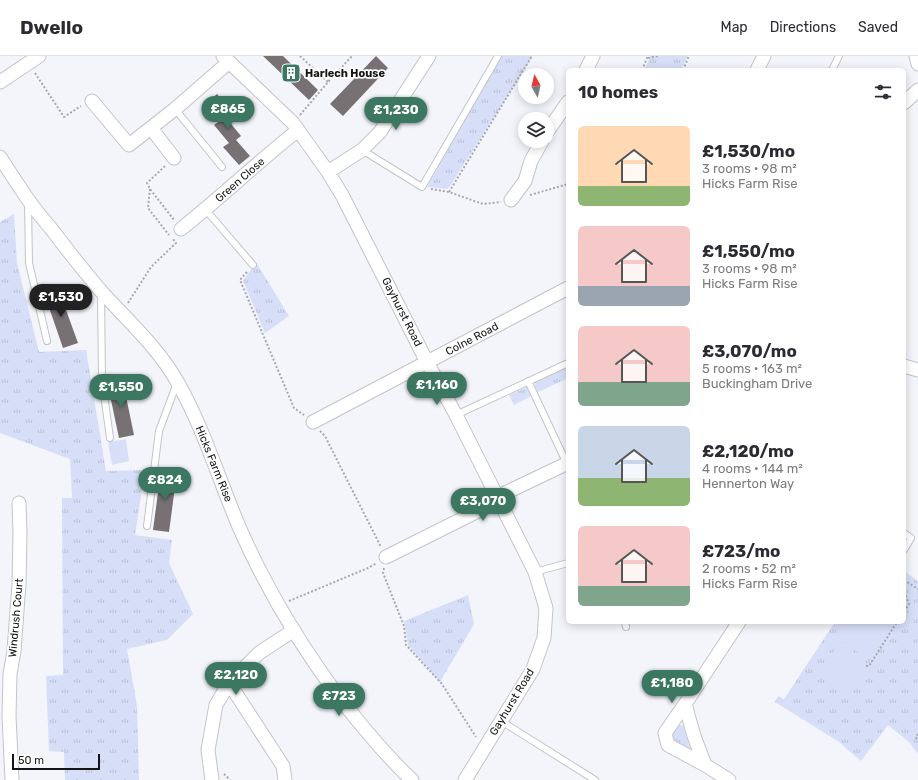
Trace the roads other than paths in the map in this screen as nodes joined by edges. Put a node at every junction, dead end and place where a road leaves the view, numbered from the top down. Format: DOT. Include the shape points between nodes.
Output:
graph roads {
  1 [pos="429,56"];
  2 [pos="498,56"];
  3 [pos="593,56"];
  4 [pos="764,56"];
  5 [pos="839,56"];
  6 [pos="916,56"];
  7 [pos="35,58"];
  8 [pos="226,59"];
  9 [pos="918,64"];
  10 [pos="587,68"];
  11 [pos="758,68"];
  12 [pos="833,68"];
  13 [pos="0,82"];
  14 [pos="918,90"];
  15 [pos="92,101"];
  16 [pos="906,101"];
  17 [pos="566,105"];
  18 [pos="175,109"];
  19 [pos="554,122"];
  20 [pos="151,128"];
  21 [pos="298,130"];
  22 [pos="538,148"];
  23 [pos="362,150"];
  24 [pos="0,157"];
  25 [pos="174,158"];
  26 [pos="222,167"];
  27 [pos="328,172"];
  28 [pos="28,200"];
  29 [pos="511,200"];
  30 [pos="206,209"];
  31 [pos="181,228"];
  32 [pos="253,264"];
  33 [pos="566,289"];
  34 [pos="101,290"];
  35 [pos="47,341"];
  36 [pos="427,362"];
  37 [pos="566,364"];
  38 [pos="177,381"];
  39 [pos="528,381"];
  40 [pos="456,415"];
  41 [pos="313,422"];
  42 [pos="110,438"];
  43 [pos="566,462"];
  44 [pos="566,464"];
  45 [pos="498,499"];
  46 [pos="19,503"];
  47 [pos="147,526"];
  48 [pos="906,534"];
  49 [pos="906,547"];
  50 [pos="386,557"];
  51 [pos="566,564"];
  52 [pos="535,572"];
  53 [pos="738,624"];
  54 [pos="294,630"];
  55 [pos="229,683"];
  56 [pos="685,704"];
  57 [pos="501,721"];
  58 [pos="704,765"];
  59 [pos="286,774"];
  60 [pos="12,780"];
  61 [pos="212,780"];
  62 [pos="412,780"];
  63 [pos="465,780"];
  64 [pos="595,780"];
  65 [pos="729,780"];
  1 -- 23 [label="street" via="380,132"];
  2 -- 23 [label="lane" via="422,187"];
  3 -- 10 [label="street"];
  4 -- 11 [label="street"];
  5 -- 12 [label="lane"];
  6 -- 9 [label="street"];
  7 -- 13 [label="street"];
  8 -- 18 [label="street, Gayhurst Road"];
  8 -- 21 [label="street, Gayhurst Road"];
  14 -- 16 [label="street"];
  15 -- 20 [label="street, Gayhurst Road" via="129,145"];
  17 -- 19 [label="street"];
  18 -- 20 [label="street, Gayhurst Road"];
  18 -- 26 [label="lane"];
  20 -- 25 [label="street"];
  21 -- 27 [label="street, Gayhurst Road"];
  21 -- 30 [label="street, Green Close"];
  22 -- 29 [label="street" via="531,160 525,181"];
  23 -- 27 [label="street"];
  24 -- 28 [label="street, Hicks Farm Rise"];
  27 -- 36 [label="street, Gayhurst Road"];
  28 -- 34 [label="street, Hicks Farm Rise"];
  28 -- 35 [label="lane" via="29,263"];
  30 -- 31 [label="street, Green Close"];
  30 -- 32 [label="lane"];
  33 -- 36 [label="street, Colne Road"];
  34 -- 38 [label="street, Hicks Farm Rise" via="153,347"];
  34 -- 42 [label="lane" via="102,380"];
  36 -- 40 [label="street, Gayhurst Road"];
  36 -- 41 [label="street, Colne Road"];
  37 -- 39 [label="lane"];
  38 -- 47 [label="lane" via="159,431"];
  38 -- 54 [label="street, Hicks Farm Rise" via="195,415 240,529"];
  39 -- 40 [label="lane"];
  39 -- 43 [label="lane"];
  40 -- 45 [label="street, Gayhurst Road"];
  44 -- 45 [label="street" via="501,495"];
  45 -- 50 [label="street"];
  45 -- 52 [label="street, Gayhurst Road"];
  46 -- 60 [label="street, Windrush Court" via="19,584 10,674"];
  48 -- 49 [label="lane" via="911,538"];
  51 -- 52 [label="lane"];
  52 -- 57 [label="street, Gayhurst Road" via="546,608 544,638 533,669"];
  53 -- 56 [label="street"];
  54 -- 55 [label="street" via="259,653"];
  54 -- 62 [label="street, Hicks Farm Rise" via="326,679 359,722"];
  55 -- 59 [label="street"];
  55 -- 61 [label="street" via="216,706 208,750"];
  56 -- 58 [label="street"];
  56 -- 58 [label="street" via="665,733 668,745"];
  57 -- 63 [label="street, Gayhurst Road"];
  57 -- 64 [label="lane"];
  58 -- 65 [label="street"];
}
